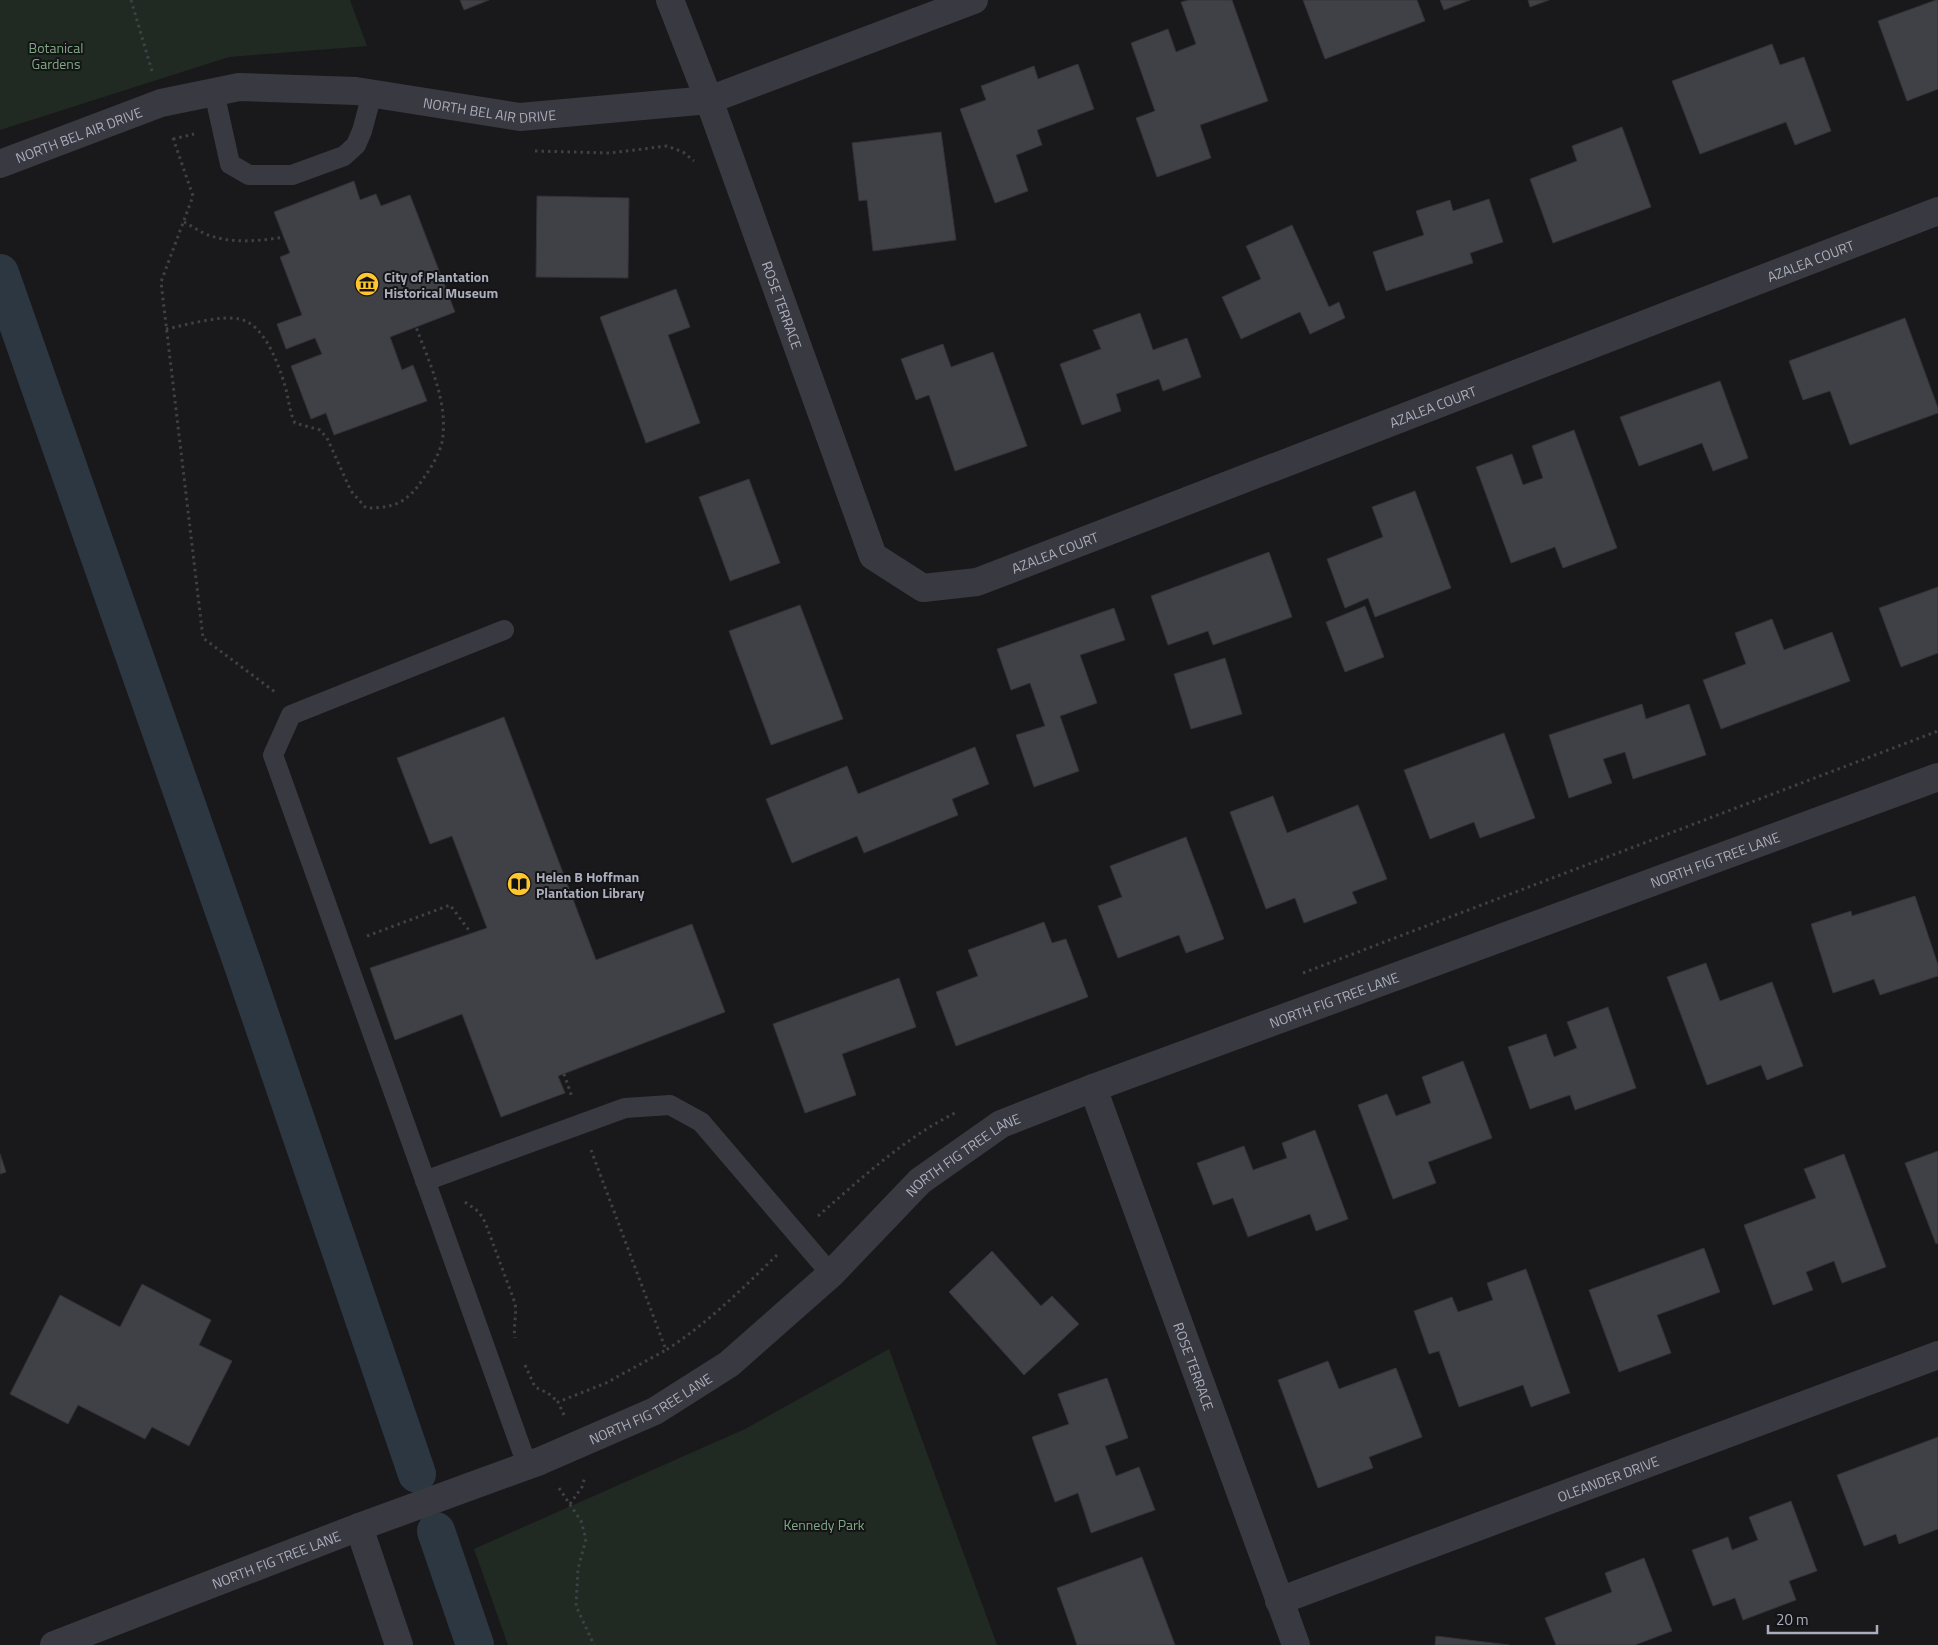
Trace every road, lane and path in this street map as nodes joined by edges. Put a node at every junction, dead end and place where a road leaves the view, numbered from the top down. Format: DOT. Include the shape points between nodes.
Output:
graph roads {
  1 [pos="131,0"];
  2 [pos="670,0"];
  3 [pos="974,0"];
  4 [pos="154,78"];
  5 [pos="214,92"];
  6 [pos="372,94"];
  7 [pos="709,100"];
  8 [pos="222,128"];
  9 [pos="171,132"];
  10 [pos="173,139"];
  11 [pos="529,150"];
  12 [pos="0,164"];
  13 [pos="698,166"];
  14 [pos="1938,211"];
  15 [pos="184,222"];
  16 [pos="284,237"];
  17 [pos="416,327"];
  18 [pos="166,329"];
  19 [pos="922,588"];
  20 [pos="504,630"];
  21 [pos="277,694"];
  22 [pos="1938,777"];
  23 [pos="471,933"];
  24 [pos="341,945"];
  25 [pos="564,1074"];
  26 [pos="1093,1088"];
  27 [pos="570,1091"];
  28 [pos="450,1172"];
  29 [pos="425,1181"];
  30 [pos="831,1274"];
  31 [pos="515,1344"];
  32 [pos="666,1350"];
  33 [pos="1938,1355"];
  34 [pos="523,1361"];
  35 [pos="558,1402"];
  36 [pos="564,1416"];
  37 [pos="533,1463"];
  38 [pos="585,1469"];
  39 [pos="570,1504"];
  40 [pos="359,1527"];
  41 [pos="1279,1601"];
  42 [pos="54,1645"];
  43 [pos="399,1645"];
  44 [pos="594,1645"];
  45 [pos="1296,1645"];
  1 -- 4 [label="path"];
  2 -- 7 [label="street, ROSE TERRACE"];
  3 -- 7 [label="street, NORTH BEL AIR DRIVE"];
  5 -- 6 [label="street, NORTH BEL AIR DRIVE" via="239,87"];
  5 -- 8 [label="lane"];
  5 -- 12 [label="street, NORTH BEL AIR DRIVE" via="161,102"];
  6 -- 7 [label="street, NORTH BEL AIR DRIVE" via="520,117"];
  6 -- 8 [label="lane" via="356,145 344,156 292,175 249,175 230,164"];
  7 -- 19 [label="street, ROSE TERRACE" via="873,556"];
  8 -- 10 [label="path"];
  9 -- 10 [label="path"];
  10 -- 15 [label="path" via="193,196"];
  11 -- 13 [label="path" via="610,153 667,146 683,152"];
  14 -- 19 [label="street, AZALEA COURT" via="977,582"];
  15 -- 16 [label="path" via="208,236 235,240"];
  15 -- 18 [label="path" via="161,282"];
  17 -- 18 [label="path" via="441,403 442,443 419,485 403,501 384,508 366,508 351,491 327,438 320,430 295,424 274,354 259,330 240,318"];
  18 -- 21 [label="path" via="203,638"];
  20 -- 24 [label="lane" via="291,715 273,755"];
  22 -- 26 [label="street, NORTH FIG TREE LANE"];
  23 -- 24 [label="path" via="450,905"];
  24 -- 29 [label="lane"];
  25 -- 27 [label="path"];
  26 -- 30 [label="street, NORTH FIG TREE LANE" via="1002,1124 920,1181"];
  26 -- 41 [label="street, ROSE TERRACE"];
  28 -- 29 [label="lane"];
  28 -- 30 [label="lane" via="625,1108 670,1105 701,1122"];
  28 -- 31 [label="path" via="459,1199 479,1212 485,1222 515,1303"];
  29 -- 37 [label="lane"];
  30 -- 37 [label="street, NORTH FIG TREE LANE" via="729,1364 655,1411"];
  32 -- 35 [label="path" via="606,1383"];
  33 -- 41 [label="street, OLEANDER DRIVE"];
  34 -- 35 [label="path" via="535,1387"];
  35 -- 36 [label="path"];
  37 -- 39 [label="path"];
  37 -- 40 [label="street, NORTH FIG TREE LANE"];
  38 -- 39 [label="path" via="582,1486"];
  39 -- 44 [label="path" via="581,1521 586,1538 578,1568 576,1606"];
  40 -- 42 [label="street, NORTH FIG TREE LANE"];
  40 -- 43 [label="street"];
  41 -- 45 [label="street, ROSE TERRACE"];
}
